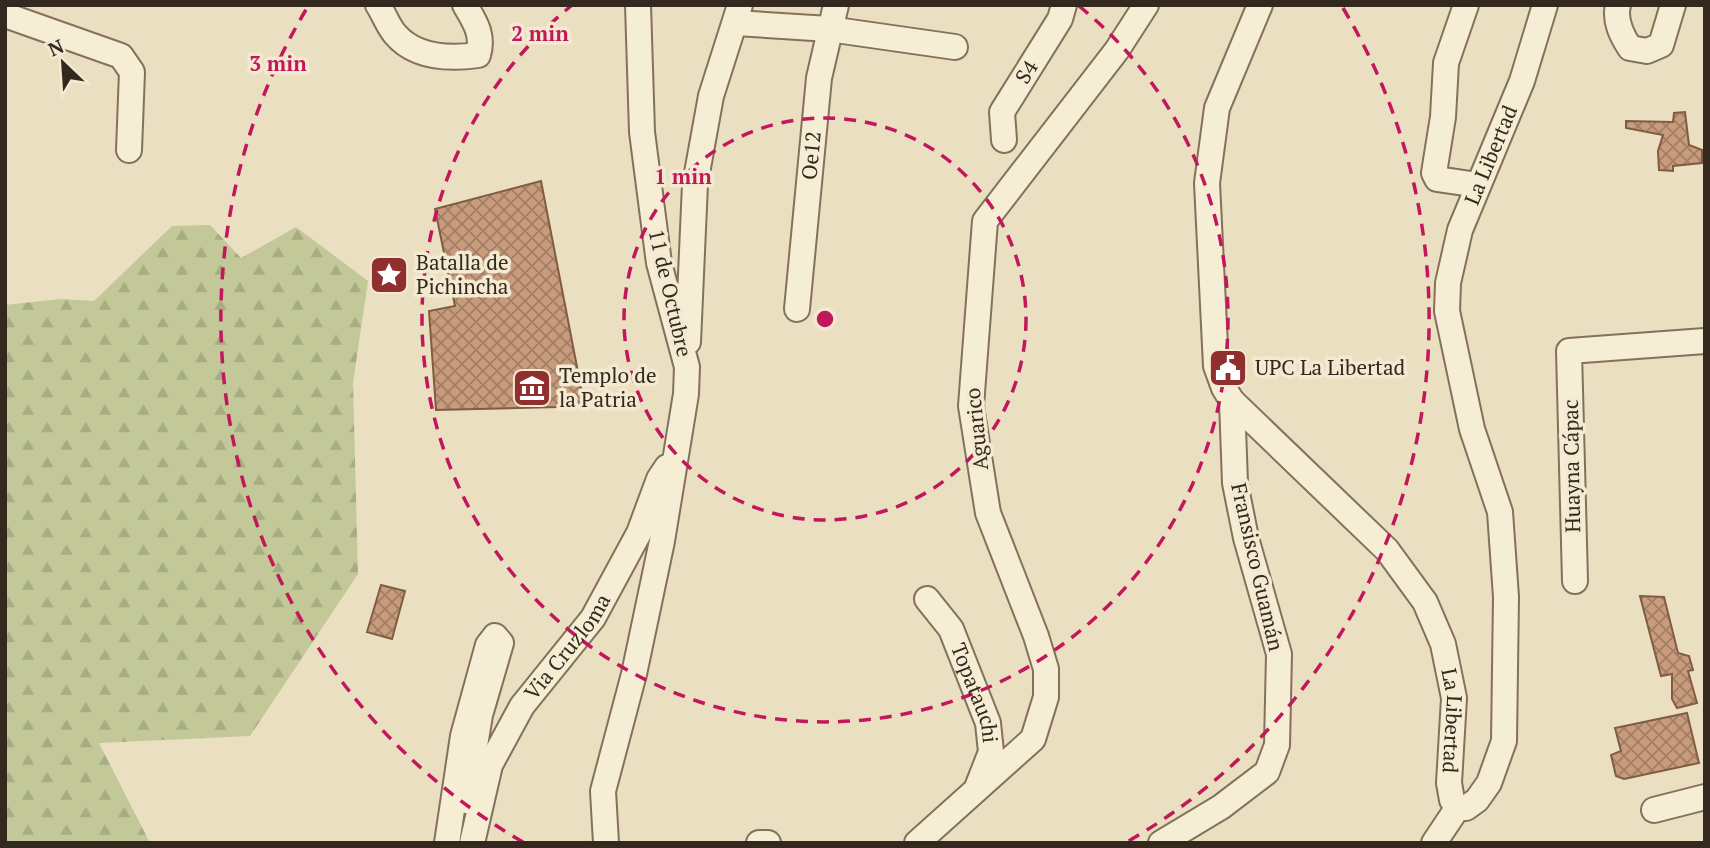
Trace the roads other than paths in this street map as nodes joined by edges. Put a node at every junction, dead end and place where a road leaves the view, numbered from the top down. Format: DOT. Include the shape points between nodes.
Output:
graph roads {
  1 [pos="378,5"];
  2 [pos="466,5"];
  3 [pos="638,5"];
  4 [pos="1065,5"];
  5 [pos="1146,5"];
  6 [pos="1261,5"];
  7 [pos="1466,5"];
  8 [pos="1545,5"];
  9 [pos="1618,5"];
  10 [pos="1673,5"];
  11 [pos="738,14"];
  12 [pos="5,15"];
  13 [pos="832,17"];
  14 [pos="955,47"];
  15 [pos="1004,140"];
  16 [pos="129,150"];
  17 [pos="1478,185"];
  18 [pos="797,309"];
  19 [pos="1705,341"];
  20 [pos="687,367"];
  21 [pos="1233,401"];
  22 [pos="676,455"];
  23 [pos="1575,580"];
  24 [pos="927,599"];
  25 [pos="975,793"];
  26 [pos="1705,797"];
  27 [pos="1458,807"];
  28 [pos="1654,810"];
  29 [pos="447,843"];
  30 [pos="460,843"];
  31 [pos="472,843"];
  32 [pos="606,843"];
  33 [pos="760,843"];
  34 [pos="768,843"];
  35 [pos="917,843"];
  36 [pos="1161,843"];
  37 [pos="1434,843"];
  1 -- 2 [label="street" via="395,34 412,49 457,58 478,55 481,44"];
  3 -- 20 [label="street, 11 de Octubre" via="642,132 659,263"];
  4 -- 15 [label="street, S4" via="1002,112"];
  5 -- 25 [label="street, Aguarico" via="1117,50 985,220 971,405 988,513 1036,636 1046,669 1046,697 1034,739"];
  6 -- 21 [label="street, La Libertad" via="1217,108 1207,183 1216,366"];
  7 -- 17 [label="street" via="1446,63 1434,173 1437,179"];
  8 -- 17 [label="street, La Libertad" via="1522,81"];
  9 -- 10 [label="street" via="1622,36 1630,48 1647,51 1661,45"];
  11 -- 13 [label="street"];
  11 -- 20 [label="street" via="711,96 695,184"];
  12 -- 16 [label="street" via="121,56 129,64"];
  13 -- 14 [label="street"];
  13 -- 18 [label="street, Oe12" via="819,78"];
  17 -- 27 [label="street, La Libertad" via="1460,230 1447,311 1472,429 1504,536 1504,741 1478,800 1466,808"];
  19 -- 23 [label="street, Huayna Cápac" via="1569,351"];
  20 -- 22 [label="street, 11 de Octubre"];
  21 -- 27 [label="street, La Libertad" via="1387,550 1425,602 1443,644 1454,698 1449,783"];
  21 -- 36 [label="street, Fransisco Guamán" via="1236,483 1246,538 1279,654 1277,745 1267,772"];
  22 -- 31 [label="street, Via Cruzloma" via="659,479 639,533 593,618 522,706 490,765"];
  22 -- 32 [label="street" via="634,674 603,791"];
  24 -- 25 [label="street, Topatauchi" via="951,629 988,723 991,752"];
  25 -- 35 [label="street, Aguarico"];
  26 -- 28 [label="street"];
  27 -- 37 [label="street"];
  29 -- 30 [label="street" via="463,736 488,645 495,636 501,643 480,715"];
  33 -- 34 [label="street"];
}
